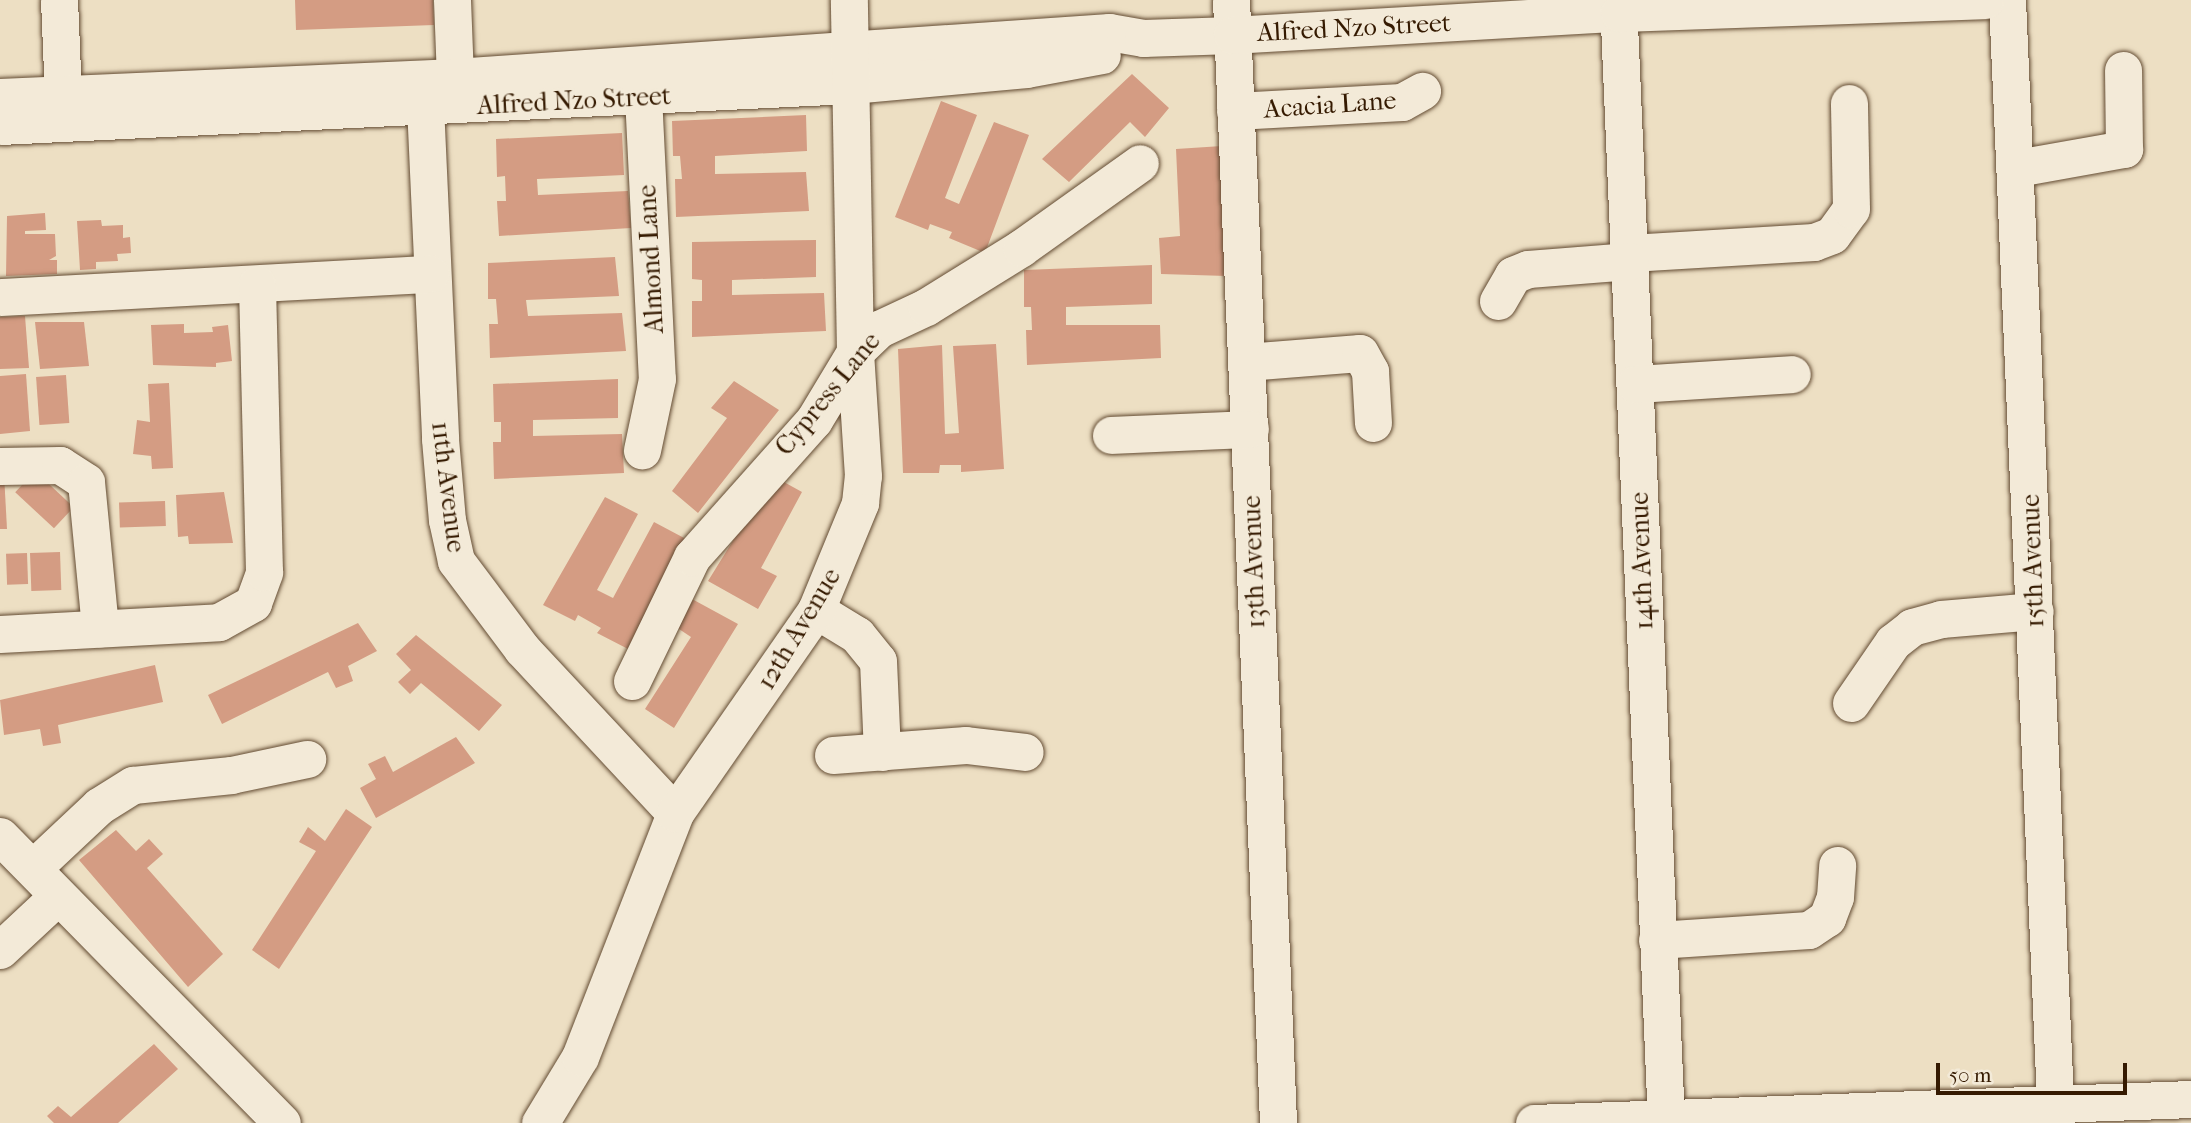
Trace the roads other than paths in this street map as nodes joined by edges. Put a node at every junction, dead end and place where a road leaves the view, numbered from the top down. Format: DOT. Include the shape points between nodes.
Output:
graph roads {
  1 [pos="59,0"];
  2 [pos="452,0"];
  3 [pos="849,0"];
  4 [pos="1985,0"];
  5 [pos="2007,0"];
  6 [pos="1618,7"];
  7 [pos="1231,18"];
  8 [pos="1143,38"];
  9 [pos="852,47"];
  10 [pos="2123,70"];
  11 [pos="642,82"];
  12 [pos="851,85"];
  13 [pos="1422,91"];
  14 [pos="440,93"];
  15 [pos="0,97"];
  16 [pos="1849,103"];
  17 [pos="63,108"];
  18 [pos="1235,111"];
  19 [pos="0,126"];
  20 [pos="1140,163"];
  21 [pos="2017,168"];
  22 [pos="1630,257"];
  23 [pos="430,274"];
  24 [pos="257,284"];
  25 [pos="0,297"];
  26 [pos="1498,301"];
  27 [pos="855,352"];
  28 [pos="1246,362"];
  29 [pos="1792,374"];
  30 [pos="1635,384"];
  31 [pos="1373,423"];
  32 [pos="1250,429"];
  33 [pos="1111,435"];
  34 [pos="642,450"];
  35 [pos="0,466"];
  36 [pos="816,610"];
  37 [pos="2035,611"];
  38 [pos="100,628"];
  39 [pos="0,635"];
  40 [pos="632,681"];
  41 [pos="1851,703"];
  42 [pos="882,752"];
  43 [pos="1025,752"];
  44 [pos="832,755"];
  45 [pos="307,759"];
  46 [pos="676,813"];
  47 [pos="0,836"];
  48 [pos="1837,865"];
  49 [pos="33,869"];
  50 [pos="58,896"];
  51 [pos="1657,940"];
  52 [pos="0,950"];
  53 [pos="2191,1099"];
  54 [pos="2056,1113"];
  55 [pos="1666,1121"];
  56 [pos="282,1123"];
  57 [pos="541,1123"];
  58 [pos="1278,1123"];
  59 [pos="1534,1123"];
  1 -- 17 [label="street"];
  2 -- 14 [label="street, 11th Avenue"];
  3 -- 9 [label="street, 12th Avenue"];
  4 -- 6 [label="street, Alfred Nzo Street"];
  5 -- 21 [label="street, 15th Avenue"];
  6 -- 7 [label="street, Alfred Nzo Street"];
  6 -- 22 [label="street, 14th Avenue"];
  7 -- 8 [label="street, Alfred Nzo Street"];
  7 -- 18 [label="street, 13th Avenue"];
  8 -- 9 [label="street, Alfred Nzo Street" via="1109,32 1054,39"];
  8 -- 12 [label="street, Alfred Nzo Street" via="1102,55 1039,67"];
  9 -- 11 [label="street, Alfred Nzo Street"];
  9 -- 12 [label="street, 12th Avenue"];
  10 -- 21 [label="street" via="2124,149"];
  11 -- 12 [label="street, Alfred Nzo Street"];
  11 -- 14 [label="street, Alfred Nzo Street"];
  11 -- 34 [label="street, Almond Lane" via="657,379"];
  12 -- 27 [label="street, 12th Avenue"];
  13 -- 18 [label="street, Acacia Lane" via="1402,102"];
  14 -- 17 [label="street, Alfred Nzo Street"];
  14 -- 23 [label="street, 11th Avenue"];
  15 -- 17 [label="street, Alfred Nzo Street"];
  16 -- 22 [label="street" via="1851,209 1832,235 1814,242"];
  17 -- 19 [label="street, Alfred Nzo Street"];
  18 -- 28 [label="street, 13th Avenue"];
  20 -- 27 [label="street, Cypress Lane" via="1021,248 926,307 879,329"];
  21 -- 37 [label="street, 15th Avenue"];
  22 -- 26 [label="street" via="1528,269 1513,275"];
  22 -- 30 [label="street, 14th Avenue"];
  23 -- 24 [label="street"];
  23 -- 46 [label="street, 11th Avenue" via="447,520 456,561 522,649"];
  24 -- 25 [label="street"];
  24 -- 38 [label="street" via="264,572 260,589 253,603 219,622"];
  27 -- 36 [label="street, 12th Avenue" via="863,491 849,539"];
  27 -- 40 [label="street, Cypress Lane" via="814,420 692,557"];
  28 -- 31 [label="street" via="1360,353 1370,371"];
  28 -- 32 [label="street, 13th Avenue"];
  29 -- 30 [label="street"];
  30 -- 51 [label="street, 14th Avenue"];
  32 -- 33 [label="street"];
  32 -- 58 [label="street, 13th Avenue"];
  35 -- 38 [label="street" via="60,465 86,482"];
  36 -- 42 [label="street" via="857,635 877,661"];
  36 -- 46 [label="street, 12th Avenue"];
  37 -- 41 [label="street" via="1941,619 1912,627 1893,642"];
  37 -- 54 [label="street, 15th Avenue"];
  38 -- 39 [label="street"];
  42 -- 43 [label="street" via="966,745"];
  42 -- 44 [label="street"];
  45 -- 49 [label="street" via="231,775 133,785 99,806"];
  46 -- 57 [label="street, 12th Avenue" via="580,1057"];
  47 -- 49 [label="street"];
  48 -- 51 [label="street" via="1831,909 1820,925 1809,930"];
  49 -- 50 [label="street"];
  50 -- 52 [label="street"];
  50 -- 56 [label="street"];
  51 -- 55 [label="street, 14th Avenue"];
  53 -- 54 [label="street"];
  54 -- 55 [label="street"];
  55 -- 59 [label="street"];
}
